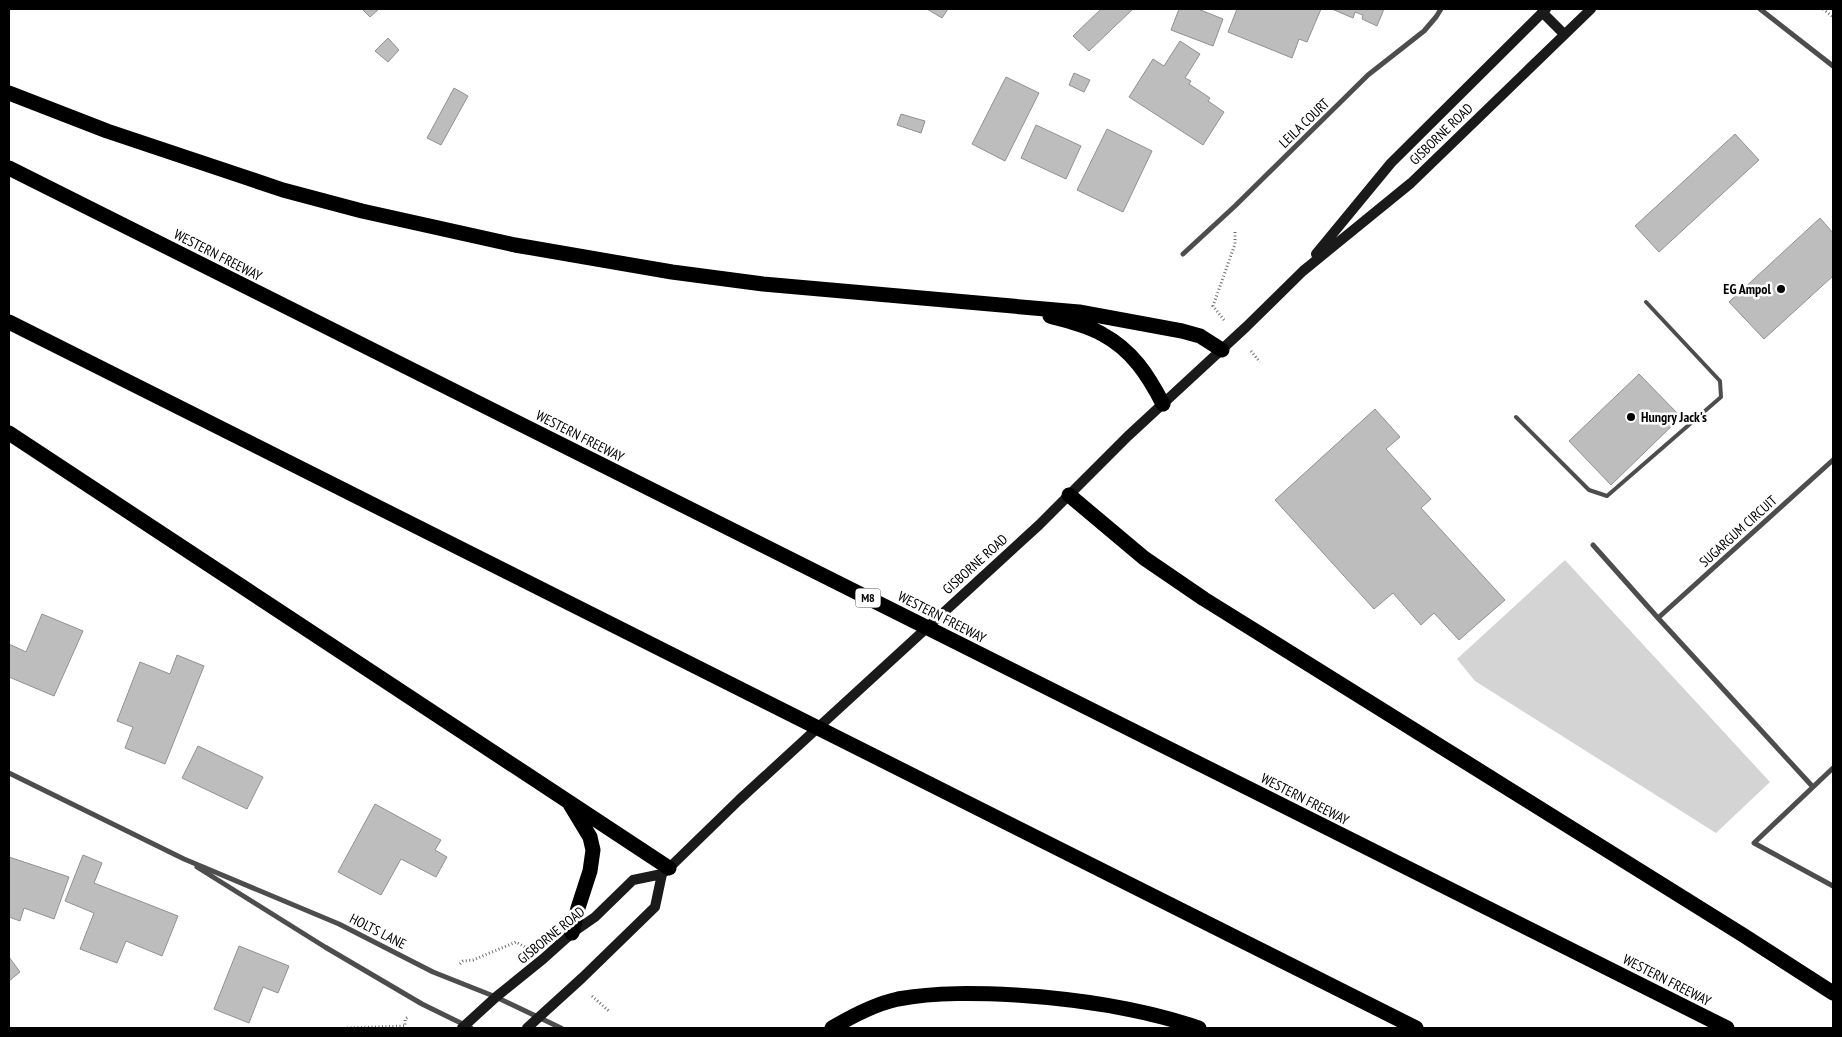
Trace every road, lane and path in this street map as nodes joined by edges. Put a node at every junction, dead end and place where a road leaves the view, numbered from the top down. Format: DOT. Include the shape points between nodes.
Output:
graph roads {
  1 [pos="1441,9"];
  2 [pos="1591,9"];
  3 [pos="1760,9"];
  4 [pos="1823,9"];
  5 [pos="1542,10"];
  6 [pos="1833,17"];
  7 [pos="1564,34"];
  8 [pos="1833,66"];
  9 [pos="9,93"];
  10 [pos="9,168"];
  11 [pos="1235,206"];
  12 [pos="1183,254"];
  13 [pos="1303,271"];
  14 [pos="1646,302"];
  15 [pos="1028,308"];
  16 [pos="9,322"];
  17 [pos="1238,335"];
  18 [pos="1222,350"];
  19 [pos="1260,362"];
  20 [pos="1163,404"];
  21 [pos="1516,417"];
  22 [pos="9,433"];
  23 [pos="1833,460"];
  24 [pos="1069,495"];
  25 [pos="1593,545"];
  26 [pos="1658,618"];
  27 [pos="1833,768"];
  28 [pos="9,773"];
  29 [pos="1813,787"];
  30 [pos="566,799"];
  31 [pos="184,859"];
  32 [pos="666,871"];
  33 [pos="1833,886"];
  34 [pos="572,933"];
  35 [pos="1833,993"];
  36 [pos="496,997"];
  37 [pos="539,1018"];
  38 [pos="405,1026"];
  39 [pos="466,1027"];
  40 [pos="347,1028"];
  41 [pos="527,1028"];
  42 [pos="561,1028"];
  43 [pos="832,1028"];
  44 [pos="1199,1028"];
  45 [pos="1416,1028"];
  46 [pos="1727,1028"];
  1 -- 11 [label="street, LEILA COURT" via="1424,31 1368,76"];
  2 -- 7 [label="main road, GISBORNE ROAD"];
  3 -- 8 [label="street"];
  4 -- 6 [label="path"];
  5 -- 7 [label="main road"];
  5 -- 13 [label="main road, GISBORNE ROAD" via="1390,163"];
  7 -- 13 [label="main road, GISBORNE ROAD" via="1411,183"];
  9 -- 15 [label="highway" via="115,134 283,190 362,212 515,246 763,284"];
  10 -- 46 [label="highway, WESTERN FREEWAY / M8"];
  11 -- 12 [label="street, LEILA COURT"];
  11 -- 17 [label="path" via="1235,244 1213,306"];
  13 -- 17 [label="main road, GISBORNE ROAD"];
  14 -- 21 [label="lane" via="1720,381 1720,397 1607,496 1589,490"];
  15 -- 18 [label="highway" via="1079,312 1182,331 1200,336"];
  15 -- 20 [label="highway" via="1102,333 1121,346 1139,363"];
  16 -- 45 [label="highway"];
  17 -- 18 [label="main road, GISBORNE ROAD"];
  17 -- 19 [label="path"];
  18 -- 20 [label="main road, GISBORNE ROAD"];
  20 -- 24 [label="main road, GISBORNE ROAD"];
  22 -- 30 [label="highway"];
  23 -- 26 [label="street, SUGARGUM CIRCUIT"];
  24 -- 32 [label="main road, GISBORNE ROAD"];
  24 -- 35 [label="highway" via="1144,558 1204,599"];
  25 -- 26 [label="street"];
  26 -- 29 [label="street"];
  27 -- 29 [label="street"];
  28 -- 31 [label="street, HOLTS LANE"];
  29 -- 33 [label="street" via="1754,843"];
  30 -- 32 [label="highway"];
  30 -- 34 [label="highway" via="590,837 592,850 590,872"];
  31 -- 36 [label="street, HOLTS LANE" via="339,924 433,972"];
  31 -- 39 [label="street, HOLTS LANE" via="325,947"];
  32 -- 34 [label="main road, GISBORNE ROAD" via="634,880 595,917"];
  32 -- 37 [label="main road" via="655,907"];
  34 -- 36 [label="main road, GISBORNE ROAD"];
  36 -- 37 [label="street, HOLTS LANE"];
  36 -- 39 [label="main road, GISBORNE ROAD"];
  37 -- 41 [label="main road"];
  37 -- 42 [label="street, HOLTS LANE"];
  38 -- 40 [label="path"];
  43 -- 44 [label="highway" via="856,1014 897,1000 943,994 992,994 1051,997 1135,1009"];
}
